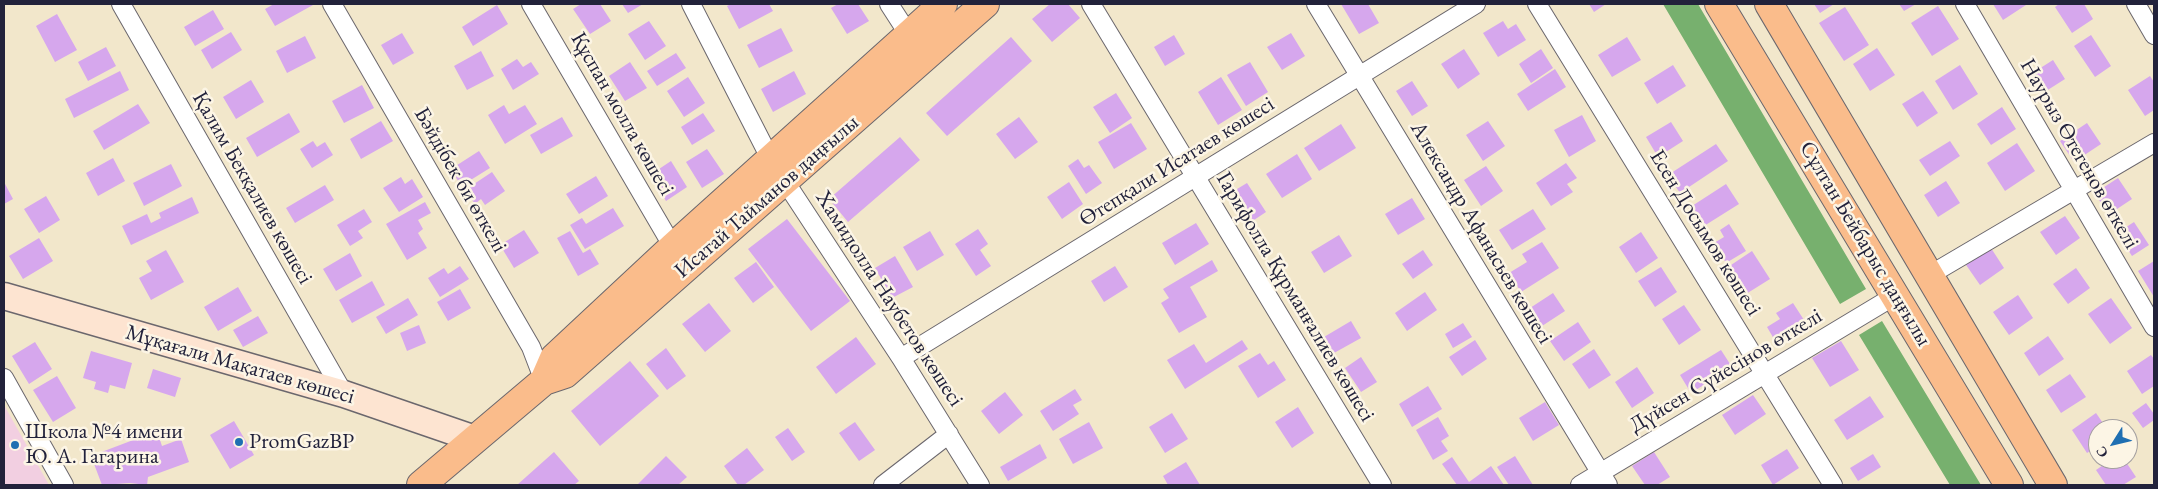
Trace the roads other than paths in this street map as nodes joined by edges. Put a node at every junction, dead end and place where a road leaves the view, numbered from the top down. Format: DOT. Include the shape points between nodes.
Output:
graph roads {
  1 [pos="121,4"];
  2 [pos="332,4"];
  3 [pos="531,4"];
  4 [pos="691,4"];
  5 [pos="889,4"];
  6 [pos="943,4"];
  7 [pos="985,4"];
  8 [pos="1091,4"];
  9 [pos="1316,4"];
  10 [pos="1476,4"];
  11 [pos="1537,4"];
  12 [pos="1719,4"];
  13 [pos="1769,4"];
  14 [pos="1965,4"];
  15 [pos="2136,4"];
  16 [pos="908,35"];
  17 [pos="2154,35"];
  18 [pos="1359,76"];
  19 [pos="2154,143"];
  20 [pos="778,171"];
  21 [pos="1195,177"];
  22 [pos="2073,191"];
  23 [pos="673,247"];
  24 [pos="1928,276"];
  25 [pos="1896,295"];
  26 [pos="4,296"];
  27 [pos="2154,327"];
  28 [pos="901,358"];
  29 [pos="1764,373"];
  30 [pos="4,378"];
  31 [pos="544,381"];
  32 [pos="344,394"];
  33 [pos="950,434"];
  34 [pos="475,439"];
  35 [pos="1604,479"];
  36 [pos="64,485"];
  37 [pos="421,485"];
  38 [pos="883,485"];
  39 [pos="980,485"];
  40 [pos="1382,485"];
  41 [pos="1580,485"];
  42 [pos="1834,485"];
  43 [pos="2009,485"];
  44 [pos="2053,485"];
  1 -- 32 [label="street, Қалим Бекқалиев көшесі"];
  2 -- 31 [label="street, Бәйдібек би өткелі" via="531,347"];
  3 -- 23 [label="street, Құспан молла көшесі"];
  4 -- 20 [label="street, Хамидолла Наубетов көшесі"];
  5 -- 16 [label="street"];
  6 -- 16 [label="main road, Исатай Тайманов даңғылы"];
  7 -- 20 [label="main road, Исатай Тайманов даңғылы"];
  8 -- 21 [label="street, Гарифолла Құрманғалиев көшесі"];
  9 -- 18 [label="street, Александр Афанасьев көшесі"];
  10 -- 18 [label="street, Өтепқали Исатаев көшесі"];
  11 -- 29 [label="street, Есен Досымов көшесі"];
  12 -- 25 [label="main road, Сұлтан Бейбарыс даңғылы"];
  13 -- 24 [label="main road, Сұлтан Бейбарыс даңғылы"];
  14 -- 22 [label="street, Наурыз Өтегенов өткелі"];
  15 -- 17 [label="street"];
  16 -- 20 [label="main road, Исатай Тайманов даңғылы"];
  18 -- 21 [label="street, Өтепқали Исатаев көшесі"];
  18 -- 35 [label="street, Александр Афанасьев көшесі"];
  19 -- 22 [label="street"];
  20 -- 23 [label="main road, Исатай Тайманов даңғылы"];
  20 -- 28 [label="street, Хамидолла Наубетов көшесі"];
  20 -- 31 [label="main road, Исатай Тайманов даңғылы" via="565,374"];
  21 -- 28 [label="street, Өтепқали Исатаев көшесі"];
  21 -- 40 [label="street, Гарифолла Құрманғалиев көшесі"];
  22 -- 24 [label="street"];
  22 -- 27 [label="street, Наурыз Өтегенов өткелі"];
  23 -- 31 [label="main road, Исатай Тайманов даңғылы" via="554,358"];
  24 -- 44 [label="main road, Сұлтан Бейбарыс даңғылы"];
  25 -- 29 [label="street, Дүйсен Сүйесінов өткелі"];
  25 -- 43 [label="main road, Сұлтан Бейбарыс даңғылы"];
  26 -- 32 [label="street, Мұқағали Мақатаев көшесі"];
  28 -- 33 [label="street, Хамидолла Наубетов көшесі"];
  29 -- 35 [label="street, Дүйсен Сүйесінов өткелі"];
  29 -- 42 [label="street, Есен Досымов көшесі"];
  30 -- 36 [label="street"];
  31 -- 34 [label="main road, Исатай Тайманов даңғылы"];
  32 -- 34 [label="street, Мұқағали Мақатаев көшесі"];
  33 -- 38 [label="street"];
  33 -- 39 [label="street, Хамидолла Наубетов көшесі"];
  34 -- 37 [label="main road, Исатай Тайманов даңғылы"];
  35 -- 41 [label="street, Дүйсен Сүйесінов өткелі"];
}
